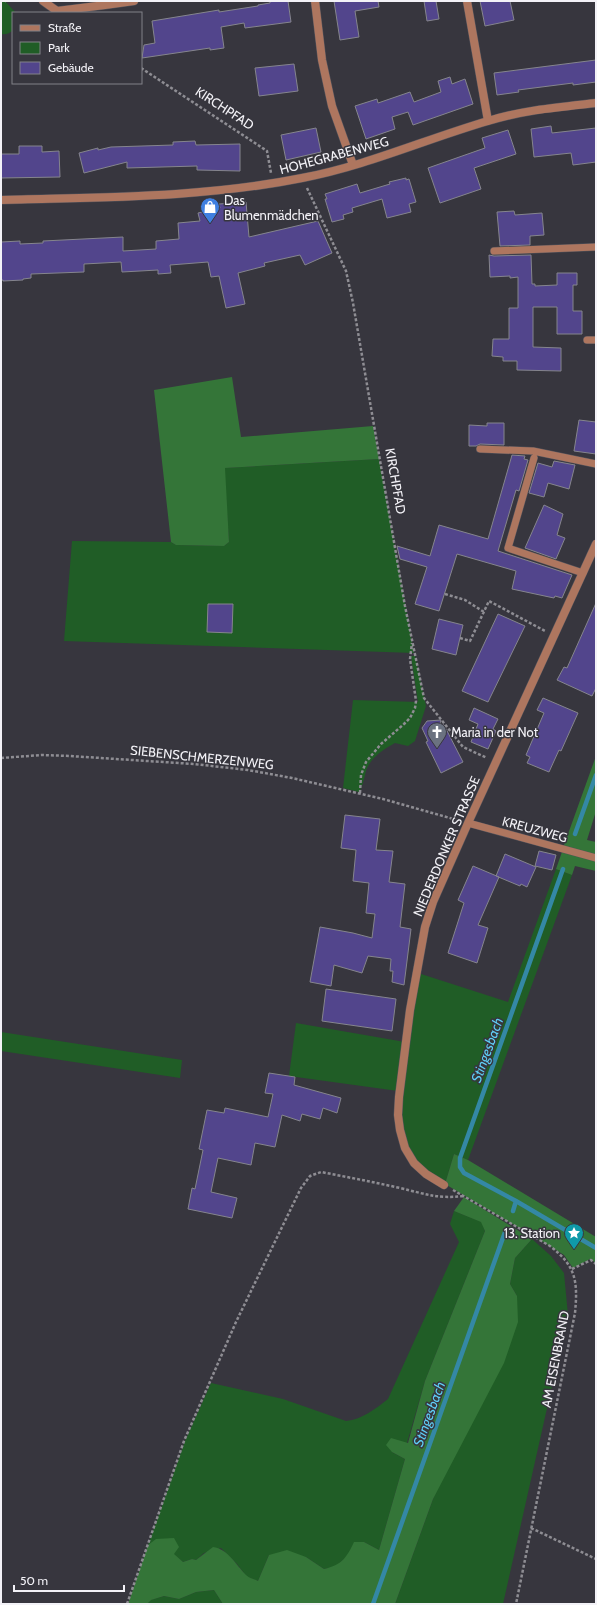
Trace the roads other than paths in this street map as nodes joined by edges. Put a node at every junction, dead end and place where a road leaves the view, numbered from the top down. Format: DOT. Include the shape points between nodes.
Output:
graph roads {
  1 [pos="43,1"];
  2 [pos="134,1"];
  3 [pos="315,1"];
  4 [pos="467,1"];
  5 [pos="105,3"];
  6 [pos="596,103"];
  7 [pos="488,120"];
  8 [pos="353,165"];
  9 [pos="1,200"];
  10 [pos="596,247"];
  11 [pos="494,251"];
  12 [pos="587,340"];
  13 [pos="596,340"];
  14 [pos="480,449"];
  15 [pos="534,458"];
  16 [pos="596,464"];
  17 [pos="596,544"];
  18 [pos="583,573"];
  19 [pos="468,823"];
  20 [pos="596,858"];
  21 [pos="444,1185"];
  1 -- 5 [label="street" via="57,11"];
  2 -- 5 [label="street"];
  3 -- 8 [label="street" via="322,60 332,106"];
  4 -- 7 [label="street"];
  6 -- 7 [label="street, HOHEGRABENWEG" via="553,107"];
  7 -- 8 [label="street, HOHEGRABENWEG"];
  8 -- 9 [label="street, HOHEGRABENWEG" via="302,178 176,195"];
  10 -- 11 [label="lane"];
  12 -- 13 [label="lane"];
  14 -- 16 [label="lane" via="533,451"];
  15 -- 18 [label="lane" via="508,548"];
  17 -- 18 [label="street, NIEDERDONKER STRASSE"];
  18 -- 19 [label="street, NIEDERDONKER STRASSE"];
  19 -- 20 [label="lane, KREUZWEG"];
  19 -- 21 [label="street, NIEDERDONKER STRASSE" via="433,902 425,927 410,1010 399,1097 398,1115 405,1148 414,1163"];
}
